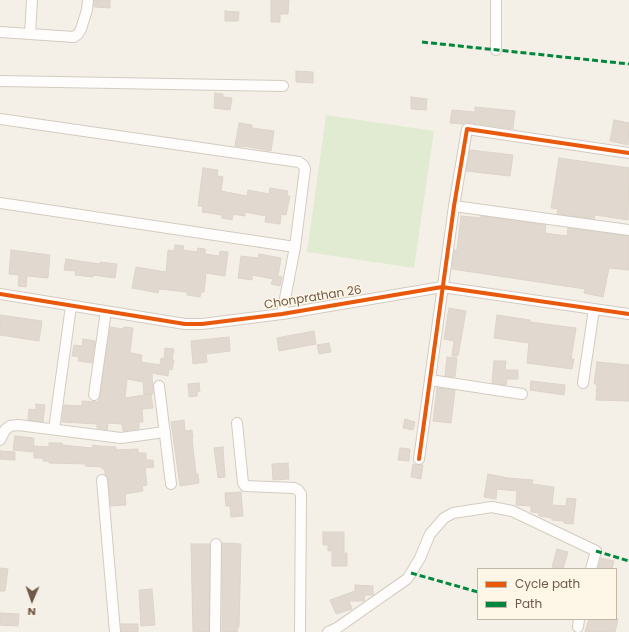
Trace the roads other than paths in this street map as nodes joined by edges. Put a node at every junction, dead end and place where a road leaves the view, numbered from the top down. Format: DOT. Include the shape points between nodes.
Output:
graph roads {
  1 [pos="32,0"];
  2 [pos="88,0"];
  3 [pos="496,0"];
  4 [pos="0,32"];
  5 [pos="30,34"];
  6 [pos="496,50"];
  7 [pos="0,81"];
  8 [pos="283,86"];
  9 [pos="0,119"];
  10 [pos="629,153"];
  11 [pos="0,203"];
  12 [pos="454,206"];
  13 [pos="629,230"];
  14 [pos="295,247"];
  15 [pos="442,287"];
  16 [pos="0,294"];
  17 [pos="71,306"];
  18 [pos="594,309"];
  19 [pos="106,311"];
  20 [pos="282,314"];
  21 [pos="629,314"];
  22 [pos="430,380"];
  23 [pos="584,383"];
  24 [pos="159,386"];
  25 [pos="522,394"];
  26 [pos="94,395"];
  27 [pos="237,423"];
  28 [pos="54,429"];
  29 [pos="165,432"];
  30 [pos="0,440"];
  31 [pos="419,459"];
  32 [pos="102,480"];
  33 [pos="171,484"];
  34 [pos="216,544"];
  35 [pos="591,568"];
  36 [pos="115,632"];
  37 [pos="214,632"];
  38 [pos="300,632"];
  39 [pos="328,632"];
  1 -- 5 [label="street"];
  2 -- 5 [label="street" via="78,34 74,37"];
  3 -- 6 [label="street"];
  4 -- 5 [label="street"];
  7 -- 8 [label="street"];
  9 -- 14 [label="street" via="299,162 304,169"];
  10 -- 12 [label="street" via="466,129"];
  11 -- 14 [label="street"];
  12 -- 13 [label="street"];
  12 -- 15 [label="street"];
  14 -- 20 [label="street"];
  15 -- 18 [label="street, Chonprathan 26"];
  15 -- 20 [label="street, Chonprathan 26"];
  15 -- 22 [label="street"];
  16 -- 17 [label="street, Chonprathan 26"];
  17 -- 19 [label="street, Chonprathan 26"];
  17 -- 28 [label="street"];
  18 -- 21 [label="street, Chonprathan 26"];
  18 -- 23 [label="street"];
  19 -- 20 [label="street, Chonprathan 26" via="168,322 202,324"];
  19 -- 26 [label="street"];
  22 -- 25 [label="street"];
  22 -- 31 [label="street"];
  24 -- 29 [label="street"];
  27 -- 38 [label="street" via="245,486 294,488 301,494"];
  28 -- 29 [label="street" via="121,438"];
  28 -- 30 [label="street" via="10,426"];
  29 -- 33 [label="street"];
  32 -- 36 [label="street"];
  34 -- 37 [label="street"];
  35 -- 39 [label="street" via="596,551 512,511 492,507 453,513 444,518 430,534 420,558 407,579 338,628"];
}
